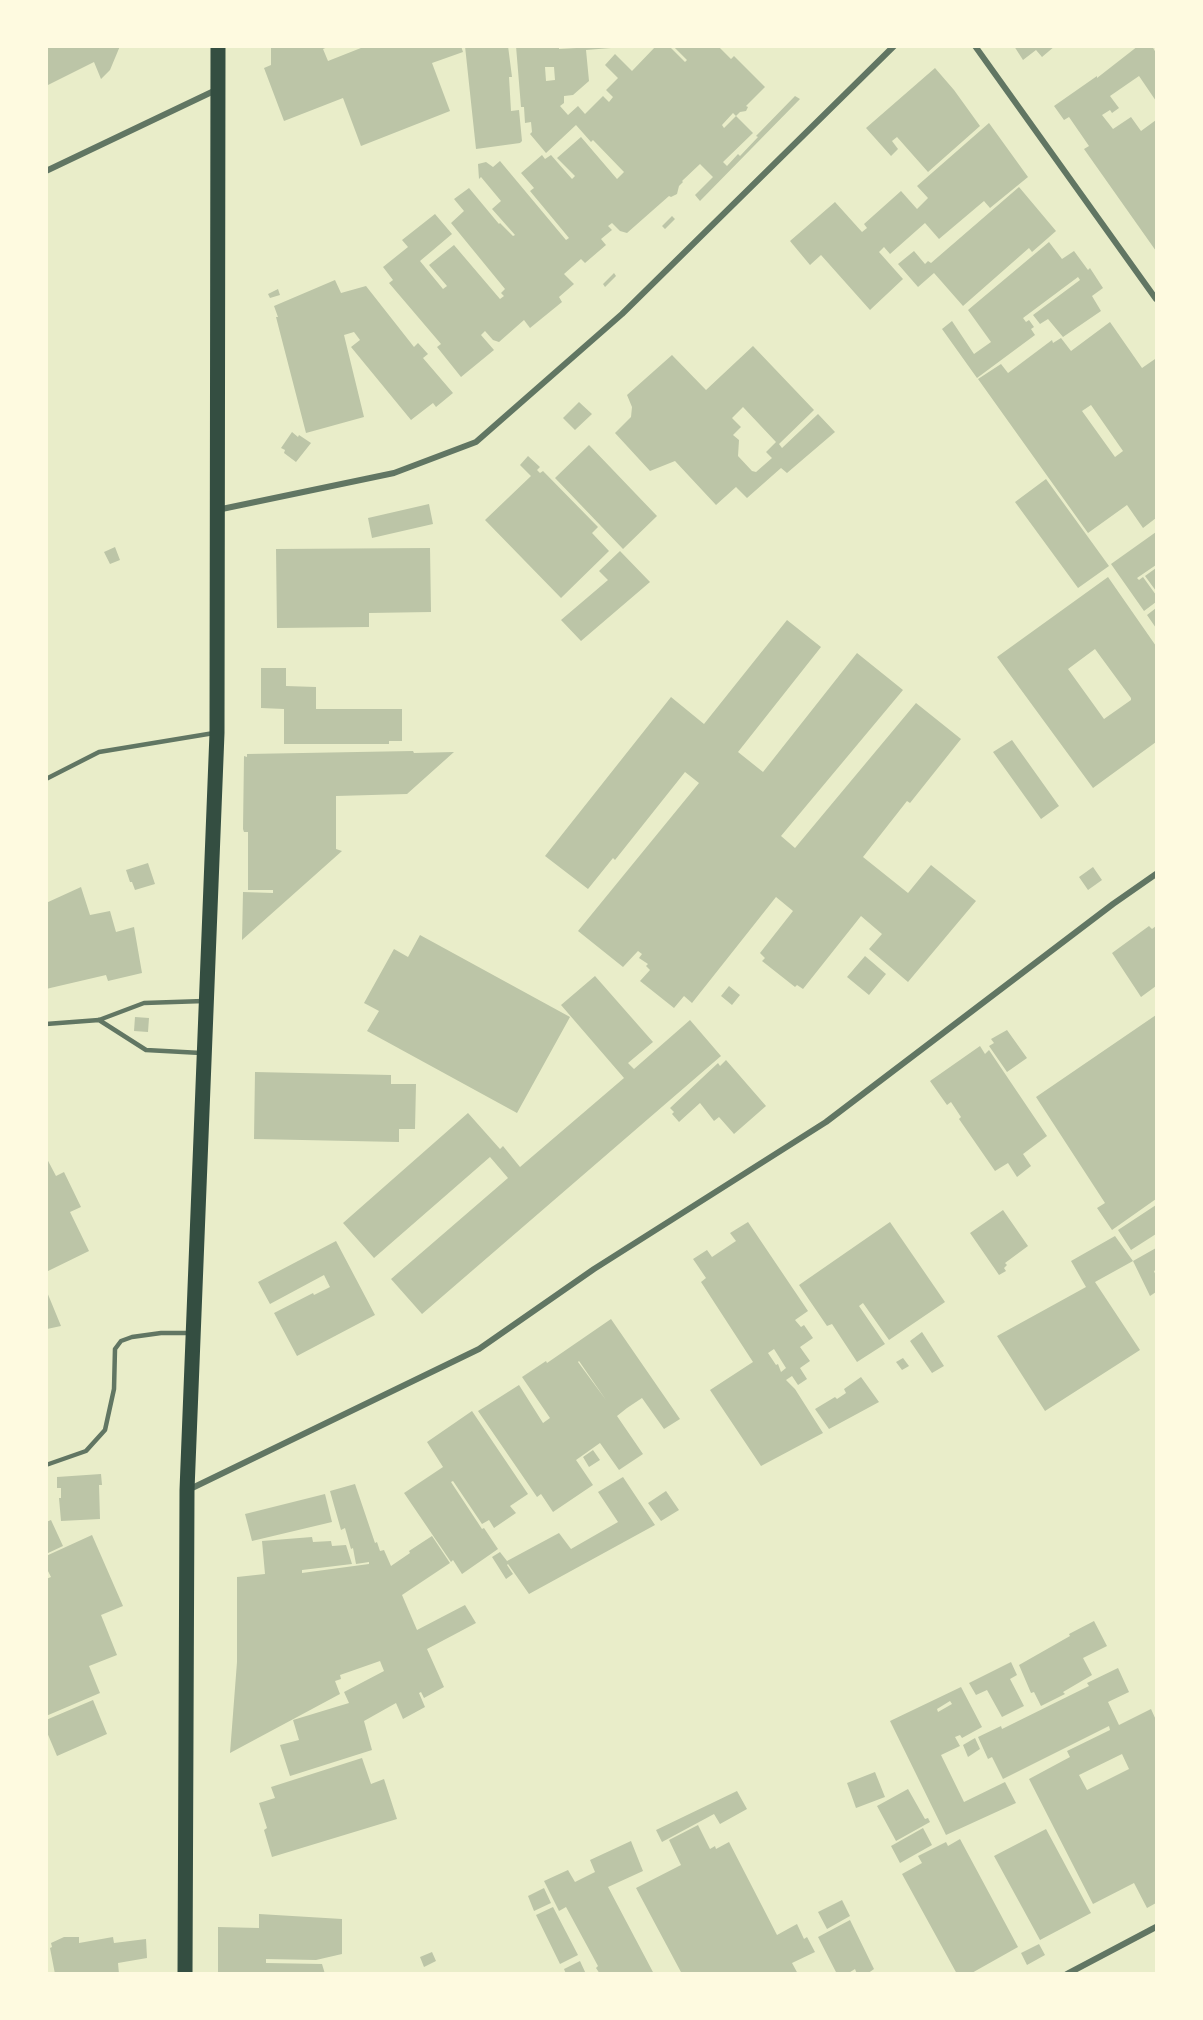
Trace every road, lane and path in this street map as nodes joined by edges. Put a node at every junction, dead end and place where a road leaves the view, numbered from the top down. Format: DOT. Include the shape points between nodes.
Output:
graph roads {
  1 [pos="218,46"];
  2 [pos="894,46"];
  3 [pos="975,46"];
  4 [pos="217,90"];
  5 [pos="46,171"];
  6 [pos="1156,298"];
  7 [pos="217,510"];
  8 [pos="217,733"];
  9 [pos="46,779"];
  10 [pos="1156,874"];
  11 [pos="206,1001"];
  12 [pos="99,1020"];
  13 [pos="46,1024"];
  14 [pos="204,1054"];
  15 [pos="194,1333"];
  16 [pos="46,1465"];
  17 [pos="187,1490"];
  18 [pos="1156,1927"];
  19 [pos="185,1974"];
  20 [pos="1067,1974"];
  1 -- 4 [label="main road"];
  2 -- 7 [label="street" via="622,314 476,442 394,473"];
  3 -- 6 [label="street"];
  4 -- 5 [label="street"];
  4 -- 7 [label="main road"];
  7 -- 8 [label="main road"];
  8 -- 9 [label="lane" via="99,752"];
  8 -- 11 [label="main road"];
  10 -- 17 [label="street" via="826,1122 594,1269 479,1349"];
  11 -- 12 [label="lane" via="144,1003"];
  11 -- 14 [label="main road"];
  12 -- 13 [label="lane"];
  12 -- 14 [label="lane" via="146,1050"];
  14 -- 15 [label="main road"];
  15 -- 16 [label="lane" via="161,1333 121,1341 115,1349 114,1389 105,1430 86,1451"];
  15 -- 17 [label="main road"];
  17 -- 19 [label="main road"];
  18 -- 20 [label="street"];
}
